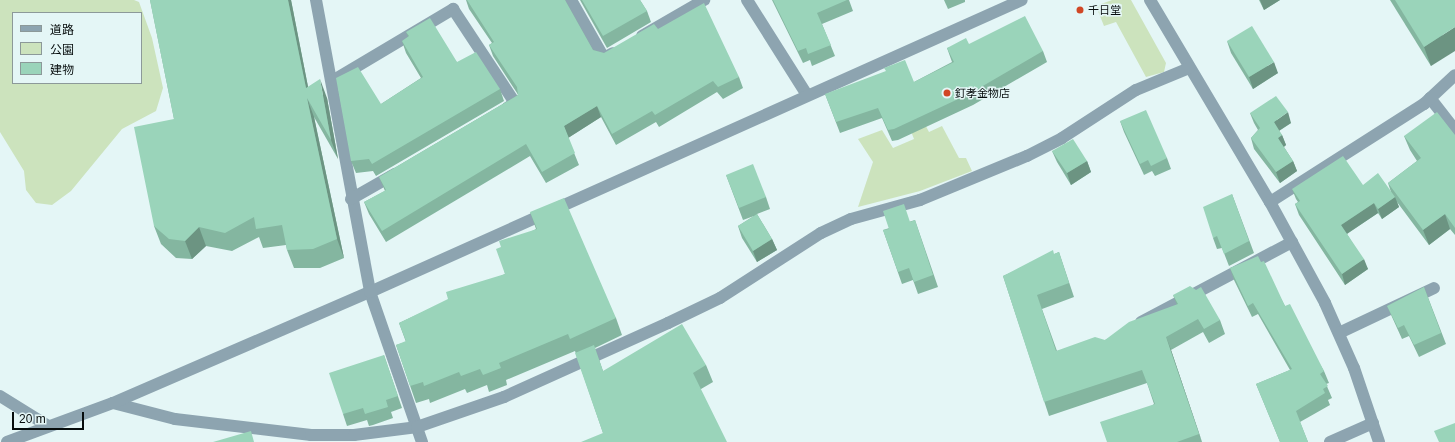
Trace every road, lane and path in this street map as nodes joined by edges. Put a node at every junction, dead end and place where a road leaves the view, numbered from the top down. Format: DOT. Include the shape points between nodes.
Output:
graph roads {
  1 [pos="316,0"];
  2 [pos="571,0"];
  3 [pos="704,0"];
  4 [pos="747,0"];
  5 [pos="1022,0"];
  6 [pos="1150,0"];
  7 [pos="1189,68"];
  8 [pos="1455,75"];
  9 [pos="330,83"];
  10 [pos="807,95"];
  11 [pos="1430,98"];
  12 [pos="495,115"];
  13 [pos="1455,130"];
  14 [pos="406,167"];
  15 [pos="351,199"];
  16 [pos="1270,202"];
  17 [pos="1292,242"];
  18 [pos="1434,288"];
  19 [pos="370,292"];
  20 [pos="1132,329"];
  21 [pos="1339,333"];
  22 [pos="0,396"];
  23 [pos="113,403"];
  24 [pos="1373,423"];
  25 [pos="48,426"];
  26 [pos="417,427"];
  27 [pos="311,438"];
  28 [pos="7,442"];
  29 [pos="422,442"];
  30 [pos="1330,442"];
  31 [pos="1379,442"];
  1 -- 9 [label="street"];
  2 -- 3 [label="street" via="604,58"];
  4 -- 10 [label="street"];
  5 -- 10 [label="street"];
  6 -- 7 [label="street"];
  7 -- 16 [label="street"];
  7 -- 26 [label="street" via="1136,90 1062,138 1015,161 920,200 851,219 821,233 720,298 668,323 504,397"];
  8 -- 11 [label="street"];
  9 -- 12 [label="street" via="453,9 516,103"];
  9 -- 15 [label="street"];
  10 -- 19 [label="street"];
  11 -- 13 [label="street"];
  11 -- 16 [label="street"];
  14 -- 15 [label="street"];
  15 -- 19 [label="street"];
  16 -- 17 [label="street"];
  17 -- 20 [label="street" via="1158,310"];
  17 -- 21 [label="street"];
  18 -- 21 [label="street"];
  19 -- 23 [label="street"];
  19 -- 26 [label="street"];
  21 -- 24 [label="street"];
  22 -- 25 [label="street"];
  23 -- 25 [label="street"];
  23 -- 27 [label="street" via="175,419"];
  24 -- 30 [label="street"];
  24 -- 31 [label="street"];
  25 -- 28 [label="street"];
  26 -- 27 [label="street"];
  26 -- 29 [label="street"];
}
